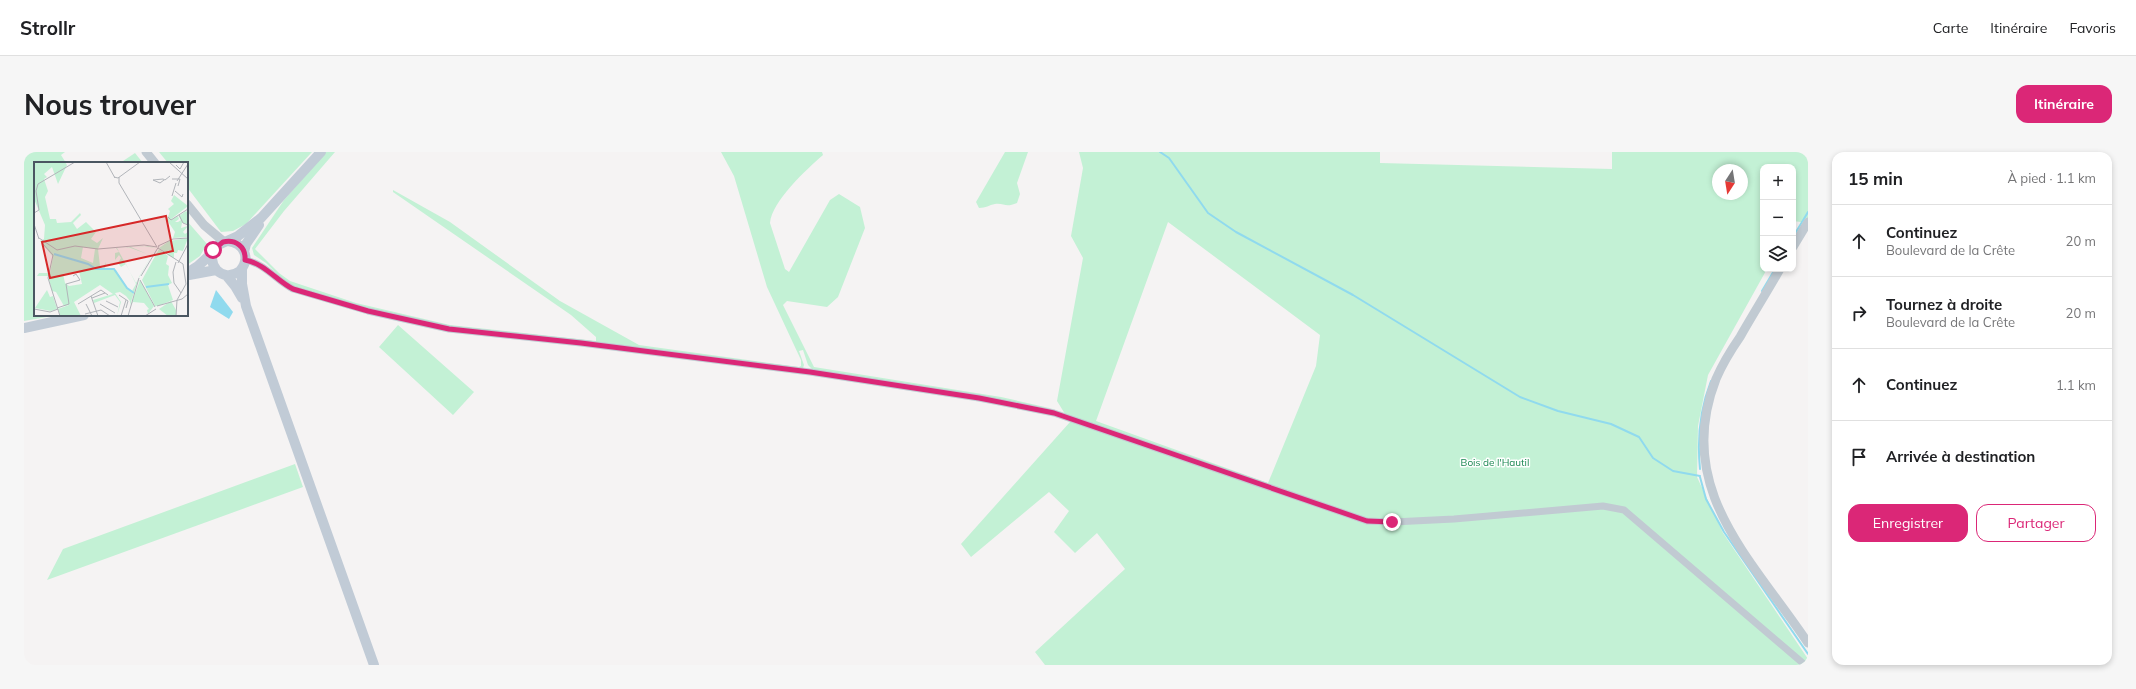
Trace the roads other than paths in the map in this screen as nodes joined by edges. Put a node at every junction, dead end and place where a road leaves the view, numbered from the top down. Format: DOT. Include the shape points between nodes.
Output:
graph roads {
  1 [pos="146,152"];
  2 [pos="321,152"];
  3 [pos="154,162"];
  4 [pos="276,203"];
  5 [pos="188,205"];
  6 [pos="1808,222"];
  7 [pos="204,225"];
  8 [pos="226,241"];
  9 [pos="1796,242"];
  10 [pos="212,252"];
  11 [pos="244,260"];
  12 [pos="216,270"];
  13 [pos="1778,272"];
  14 [pos="188,273"];
  15 [pos="188,274"];
  16 [pos="226,275"];
  17 [pos="246,306"];
  18 [pos="79,316"];
  19 [pos="24,328"];
  20 [pos="1808,643"];
  21 [pos="374,665"];
  22 [pos="1805,665"];
  1 -- 3 [label="street"];
  2 -- 4 [label="main road"];
  4 -- 8 [label="main road" via="251,227"];
  4 -- 11 [label="main road" via="249,239"];
  5 -- 7 [label="street"];
  6 -- 9 [label="street"];
  7 -- 8 [label="street"];
  7 -- 10 [label="street" via="211,240"];
  8 -- 10 [label="main road"];
  8 -- 11 [label="main road" via="238,244"];
  10 -- 12 [label="main road" via="212,263"];
  10 -- 14 [label="main road"];
  11 -- 16 [label="main road" via="233,275"];
  11 -- 17 [label="main road" via="242,284"];
  11 -- 22 [label="street" via="256,263 293,289 412,322 449,329 810,372 979,398 1054,413 1367,521 1431,520 1603,506 1624,510"];
  12 -- 15 [label="main road"];
  12 -- 16 [label="main road"];
  13 -- 20 [label="street" via="1716,378 1707,408 1703,452 1710,486 1724,521"];
  16 -- 17 [label="main road"];
  17 -- 21 [label="main road"];
  18 -- 19 [label="main road"];
}
